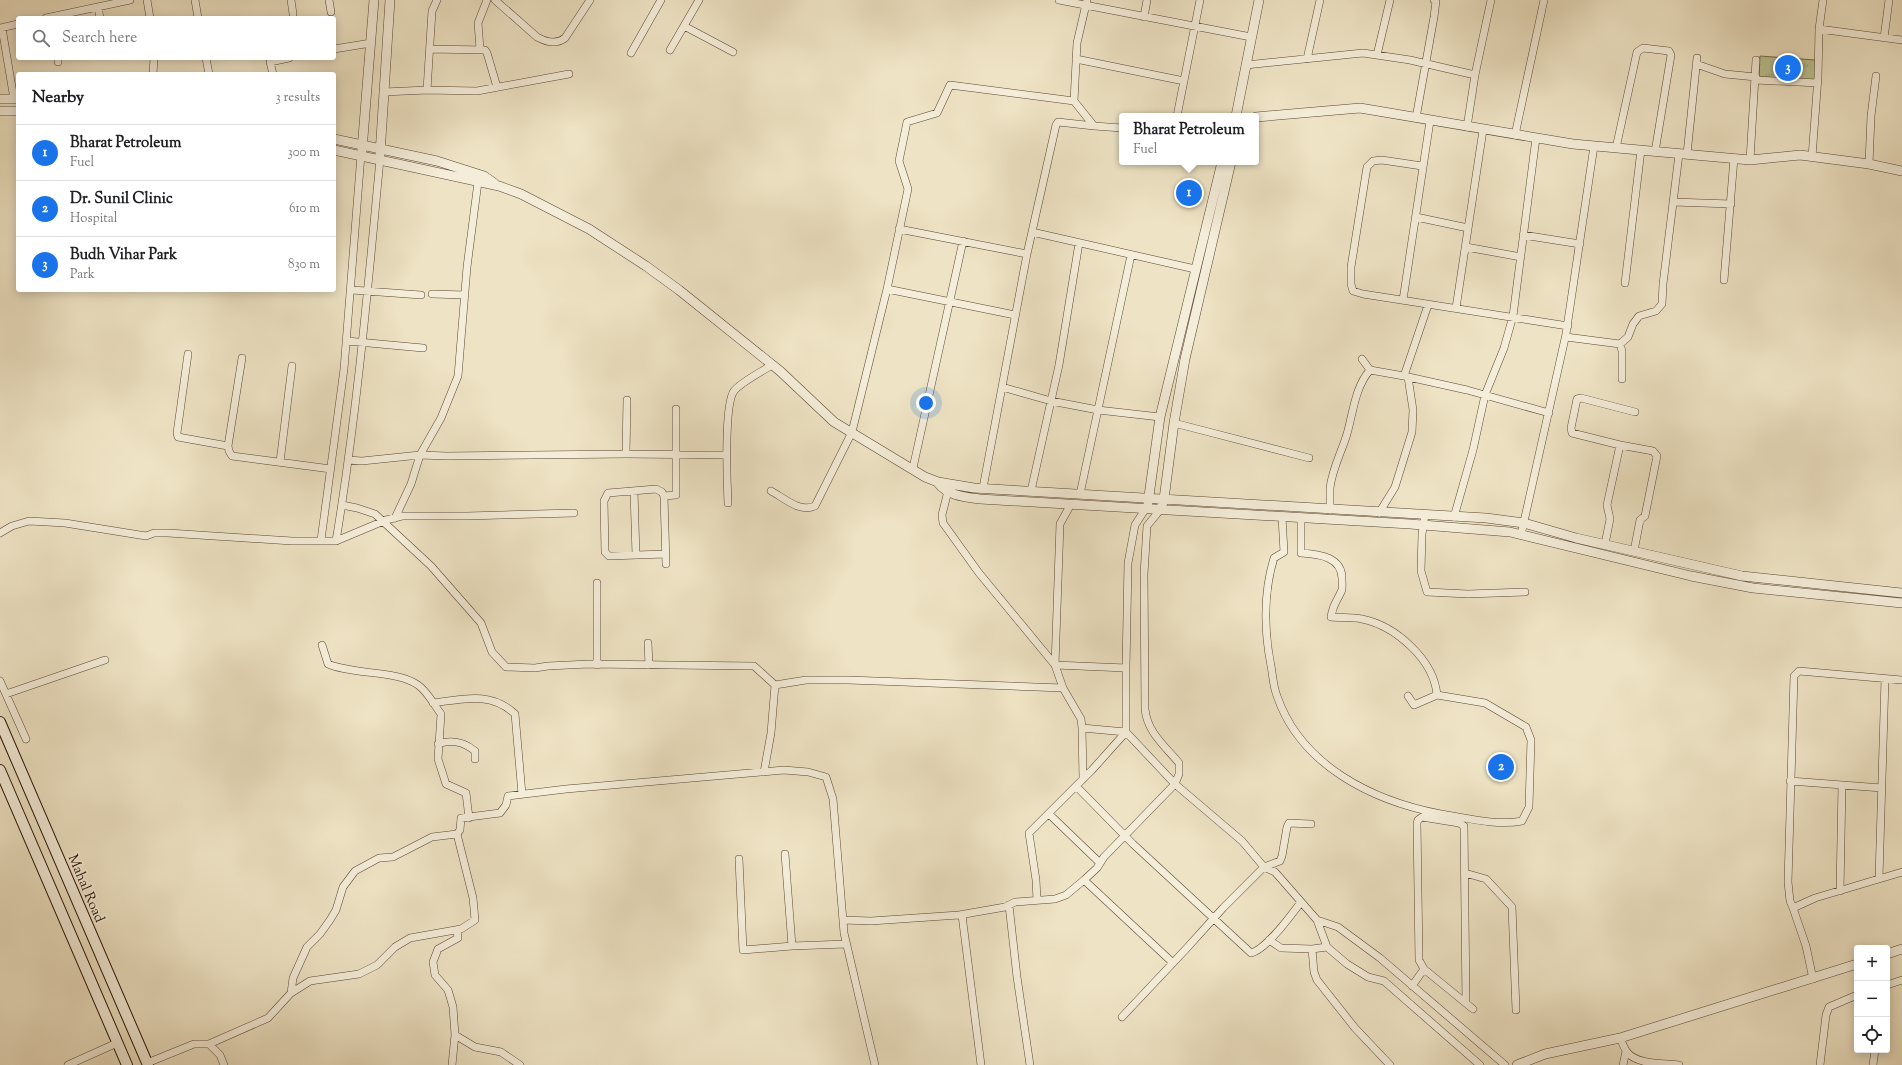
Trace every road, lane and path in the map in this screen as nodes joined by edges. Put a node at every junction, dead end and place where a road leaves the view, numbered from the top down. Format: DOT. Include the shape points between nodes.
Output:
graph roads {
  1 [pos="130,0"];
  2 [pos="147,0"];
  3 [pos="195,0"];
  4 [pos="291,0"];
  5 [pos="329,0"];
  6 [pos="374,0"];
  7 [pos="390,0"];
  8 [pos="437,0"];
  9 [pos="487,0"];
  10 [pos="495,0"];
  11 [pos="590,0"];
  12 [pos="661,0"];
  13 [pos="699,0"];
  14 [pos="1059,0"];
  15 [pos="1147,0"];
  16 [pos="1200,0"];
  17 [pos="1258,0"];
  18 [pos="1320,0"];
  19 [pos="1390,0"];
  20 [pos="1435,0"];
  21 [pos="1491,0"];
  22 [pos="1544,0"];
  23 [pos="1823,0"];
  24 [pos="1889,0"];
  25 [pos="1087,3"];
  26 [pos="98,7"];
  27 [pos="331,12"];
  28 [pos="293,14"];
  29 [pos="58,16"];
  30 [pos="100,16"];
  31 [pos="150,16"];
  32 [pos="198,16"];
  33 [pos="1144,17"];
  34 [pos="16,24"];
  35 [pos="684,26"];
  36 [pos="1195,27"];
  37 [pos="1,28"];
  38 [pos="1819,29"];
  39 [pos="1251,37"];
  40 [pos="1884,38"];
  41 [pos="1902,40"];
  42 [pos="371,43"];
  43 [pos="336,49"];
  44 [pos="430,49"];
  45 [pos="480,49"];
  46 [pos="670,50"];
  47 [pos="733,52"];
  48 [pos="631,53"];
  49 [pos="1377,55"];
  50 [pos="1076,59"];
  51 [pos="1306,59"];
  52 [pos="154,60"];
  53 [pos="206,60"];
  54 [pos="280,60"];
  55 [pos="1756,60"];
  56 [pos="1246,64"];
  57 [pos="1426,64"];
  58 [pos="154,72"];
  59 [pos="209,72"];
  60 [pos="272,72"];
  61 [pos="569,74"];
  62 [pos="1475,75"];
  63 [pos="1876,76"];
  64 [pos="1755,78"];
  65 [pos="1184,81"];
  66 [pos="1818,83"];
  67 [pos="367,86"];
  68 [pos="497,87"];
  69 [pos="384,88"];
  70 [pos="427,90"];
  71 [pos="0,99"];
  72 [pos="16,99"];
  73 [pos="1074,101"];
  74 [pos="0,111"];
  75 [pos="16,111"];
  76 [pos="1178,113"];
  77 [pos="1237,113"];
  78 [pos="1259,117"];
  79 [pos="1416,118"];
  80 [pos="1430,121"];
  81 [pos="1094,126"];
  82 [pos="1467,127"];
  83 [pos="1119,128"];
  84 [pos="1483,130"];
  85 [pos="1515,135"];
  86 [pos="1536,138"];
  87 [pos="336,139"];
  88 [pos="362,144"];
  89 [pos="1594,146"];
  90 [pos="1616,148"];
  91 [pos="381,149"];
  92 [pos="336,150"];
  93 [pos="1641,150"];
  94 [pos="1654,152"];
  95 [pos="1683,154"];
  96 [pos="361,155"];
  97 [pos="1812,157"];
  98 [pos="1734,158"];
  99 [pos="380,159"];
  100 [pos="1750,160"];
  101 [pos="1869,164"];
  102 [pos="1221,165"];
  103 [pos="1230,165"];
  104 [pos="1422,166"];
  105 [pos="1902,171"];
  106 [pos="479,180"];
  107 [pos="1673,202"];
  108 [pos="1731,204"];
  109 [pos="1416,217"];
  110 [pos="1468,228"];
  111 [pos="900,229"];
  112 [pos="1032,232"];
  113 [pos="1523,235"];
  114 [pos="963,241"];
  115 [pos="1080,243"];
  116 [pos="1580,244"];
  117 [pos="1466,247"];
  118 [pos="1027,254"];
  119 [pos="1131,255"];
  120 [pos="1521,257"];
  121 [pos="1195,269"];
  122 [pos="1205,272"];
  123 [pos="1724,280"];
  124 [pos="1625,283"];
  125 [pos="887,289"];
  126 [pos="352,290"];
  127 [pos="367,291"];
  128 [pos="432,294"];
  129 [pos="421,295"];
  130 [pos="465,295"];
  131 [pos="1403,300"];
  132 [pos="949,302"];
  133 [pos="1428,305"];
  134 [pos="1456,308"];
  135 [pos="1015,315"];
  136 [pos="1513,316"];
  137 [pos="1568,326"];
  138 [pos="1566,337"];
  139 [pos="346,341"];
  140 [pos="362,343"];
  141 [pos="1620,344"];
  142 [pos="423,348"];
  143 [pos="188,354"];
  144 [pos="242,358"];
  145 [pos="1362,359"];
  146 [pos="772,365"];
  147 [pos="292,366"];
  148 [pos="1370,370"];
  149 [pos="1406,377"];
  150 [pos="1622,379"];
  151 [pos="1002,387"];
  152 [pos="1485,395"];
  153 [pos="627,400"];
  154 [pos="1051,401"];
  155 [pos="676,409"];
  156 [pos="1098,410"];
  157 [pos="1635,412"];
  158 [pos="1549,413"];
  159 [pos="1160,417"];
  160 [pos="1174,423"];
  161 [pos="852,432"];
  162 [pos="1620,445"];
  163 [pos="228,446"];
  164 [pos="626,454"];
  165 [pos="675,454"];
  166 [pos="420,455"];
  167 [pos="727,455"];
  168 [pos="1309,458"];
  169 [pos="348,460"];
  170 [pos="280,462"];
  171 [pos="913,468"];
  172 [pos="331,470"];
  173 [pos="949,488"];
  174 [pos="983,488"];
  175 [pos="634,491"];
  176 [pos="771,491"];
  177 [pos="1031,492"];
  178 [pos="1080,494"];
  179 [pos="664,496"];
  180 [pos="1149,498"];
  181 [pos="1164,499"];
  182 [pos="728,503"];
  183 [pos="1071,504"];
  184 [pos="342,505"];
  185 [pos="1146,508"];
  186 [pos="1160,510"];
  187 [pos="1330,510"];
  188 [pos="574,513"];
  189 [pos="1379,513"];
  190 [pos="1425,515"];
  191 [pos="1282,517"];
  192 [pos="1454,517"];
  193 [pos="395,518"];
  194 [pos="1301,518"];
  195 [pos="383,522"];
  196 [pos="1524,523"];
  197 [pos="1423,525"];
  198 [pos="0,533"];
  199 [pos="1521,535"];
  200 [pos="321,540"];
  201 [pos="336,541"];
  202 [pos="1605,544"];
  203 [pos="1634,551"];
  204 [pos="665,554"];
  205 [pos="636,555"];
  206 [pos="666,564"];
  207 [pos="597,583"];
  208 [pos="1525,592"];
  209 [pos="1902,593"];
  210 [pos="1902,603"];
  211 [pos="648,643"];
  212 [pos="322,645"];
  213 [pos="105,660"];
  214 [pos="598,664"];
  215 [pos="649,665"];
  216 [pos="1055,665"];
  217 [pos="1126,668"];
  218 [pos="1885,678"];
  219 [pos="1902,680"];
  220 [pos="0,681"];
  221 [pos="775,685"];
  222 [pos="1063,688"];
  223 [pos="6,694"];
  224 [pos="1437,695"];
  225 [pos="1408,696"];
  226 [pos="433,703"];
  227 [pos="0,722"];
  228 [pos="1082,728"];
  229 [pos="1126,732"];
  230 [pos="26,739"];
  231 [pos="438,744"];
  232 [pos="475,759"];
  233 [pos="0,770"];
  234 [pos="764,772"];
  235 [pos="1083,779"];
  236 [pos="1790,781"];
  237 [pos="1174,784"];
  238 [pos="1842,785"];
  239 [pos="1076,786"];
  240 [pos="1882,788"];
  241 [pos="522,794"];
  242 [pos="1049,814"];
  243 [pos="469,818"];
  244 [pos="1311,824"];
  245 [pos="457,834"];
  246 [pos="1125,835"];
  247 [pos="785,854"];
  248 [pos="739,859"];
  249 [pos="1100,863"];
  250 [pos="1264,867"];
  251 [pos="1902,872"];
  252 [pos="1465,873"];
  253 [pos="1879,878"];
  254 [pos="1084,880"];
  255 [pos="1840,891"];
  256 [pos="1037,900"];
  257 [pos="1301,902"];
  258 [pos="1009,905"];
  259 [pos="1792,908"];
  260 [pos="962,915"];
  261 [pos="1215,918"];
  262 [pos="843,920"];
  263 [pos="1317,920"];
  264 [pos="457,930"];
  265 [pos="1269,940"];
  266 [pos="846,944"];
  267 [pos="792,946"];
  268 [pos="1327,947"];
  269 [pos="1312,949"];
  270 [pos="1902,949"];
  271 [pos="1890,953"];
  272 [pos="1173,963"];
  273 [pos="1854,965"];
  274 [pos="1424,969"];
  275 [pos="1393,970"];
  276 [pos="1813,979"];
  277 [pos="1902,980"];
  278 [pos="1384,981"];
  279 [pos="1890,984"];
  280 [pos="1412,986"];
  281 [pos="291,993"];
  282 [pos="1854,996"];
  283 [pos="1466,1003"];
  284 [pos="1473,1009"];
  285 [pos="1516,1010"];
  286 [pos="1122,1017"];
  287 [pos="455,1036"];
  288 [pos="1620,1038"];
  289 [pos="117,1043"];
  290 [pos="209,1044"];
  291 [pos="1626,1051"];
  292 [pos="1875,1053"];
  293 [pos="148,1064"];
  294 [pos="68,1065"];
  295 [pos="127,1065"];
  296 [pos="224,1065"];
  297 [pos="452,1065"];
  298 [pos="520,1065"];
  299 [pos="875,1065"];
  300 [pos="981,1065"];
  301 [pos="1030,1065"];
  302 [pos="1390,1065"];
  303 [pos="1480,1065"];
  304 [pos="1504,1065"];
  305 [pos="1517,1065"];
  306 [pos="1623,1065"];
  307 [pos="1675,1065"];
  308 [pos="1679,1065"];
  309 [pos="1820,1065"];
  310 [pos="1873,1065"];
  1 -- 26 [label="street"];
  2 -- 31 [label="street"];
  3 -- 32 [label="street"];
  4 -- 28 [label="street"];
  5 -- 27 [label="street"];
  6 -- 42 [label="street"];
  7 -- 69 [label="street"];
  8 -- 44 [label="street" via="432,11"];
  9 -- 45 [label="street" via="478,23"];
  10 -- 11 [label="street" via="537,37 554,42 565,38"];
  12 -- 48 [label="street"];
  13 -- 35 [label="street"];
  14 -- 25 [label="street"];
  15 -- 33 [label="street"];
  16 -- 36 [label="street"];
  17 -- 39 [label="street"];
  18 -- 51 [label="street"];
  19 -- 49 [label="street"];
  20 -- 57 [label="street"];
  21 -- 62 [label="street"];
  22 -- 85 [label="street"];
  23 -- 38 [label="street"];
  24 -- 40 [label="street"];
  25 -- 33 [label="street"];
  25 -- 50 [label="street" via="1077,43"];
  26 -- 29 [label="street"];
  26 -- 30 [label="street"];
  33 -- 36 [label="street"];
  34 -- 37 [label="street"];
  35 -- 46 [label="street"];
  35 -- 47 [label="street"];
  36 -- 39 [label="street"];
  36 -- 65 [label="street"];
  37 -- 72 [label="street"];
  38 -- 40 [label="street"];
  38 -- 66 [label="street"];
  39 -- 56 [label="street"];
  40 -- 41 [label="street"];
  42 -- 43 [label="street"];
  42 -- 67 [label="street"];
  44 -- 45 [label="street"];
  44 -- 70 [label="street"];
  45 -- 68 [label="street" via="485,50 487,54"];
  49 -- 51 [label="street" via="1347,54"];
  49 -- 57 [label="street"];
  50 -- 65 [label="street"];
  50 -- 73 [label="street"];
  51 -- 56 [label="street"];
  52 -- 58 [label="street"];
  53 -- 59 [label="street"];
  54 -- 60 [label="street" via="270,62"];
  55 -- 64 [label="street"];
  56 -- 77 [label="street"];
  57 -- 62 [label="street"];
  57 -- 79 [label="street"];
  61 -- 68 [label="street"];
  62 -- 82 [label="street"];
  63 -- 101 [label="street"];
  64 -- 66 [label="street"];
  64 -- 95 [label="street" via="1725,74 1696,61"];
  64 -- 100 [label="street"];
  65 -- 76 [label="street"];
  66 -- 97 [label="street"];
  67 -- 69 [label="street"];
  67 -- 88 [label="street"];
  68 -- 70 [label="street" via="476,91"];
  69 -- 70 [label="street"];
  69 -- 91 [label="street"];
  71 -- 72 [label="street"];
  73 -- 81 [label="street"];
  73 -- 111 [label="street" via="950,85 937,113 907,122 899,161 908,189"];
  74 -- 75 [label="street"];
  78 -- 79 [label="street" via="1360,108"];
  79 -- 80 [label="street"];
  80 -- 82 [label="street"];
  80 -- 104 [label="street"];
  81 -- 83 [label="street"];
  81 -- 112 [label="street" via="1058,122 1056,125"];
  82 -- 84 [label="street"];
  84 -- 85 [label="street"];
  84 -- 110 [label="street"];
  85 -- 86 [label="street"];
  86 -- 89 [label="street"];
  86 -- 113 [label="street"];
  87 -- 88 [label="street"];
  88 -- 91 [label="street"];
  88 -- 96 [label="street"];
  89 -- 90 [label="street"];
  89 -- 116 [label="street"];
  90 -- 93 [label="street"];
  90 -- 94 [label="street" via="1637,52 1643,48 1669,51 1671,55"];
  91 -- 99 [label="street"];
  91 -- 106 [label="street" via="437,161"];
  92 -- 96 [label="street"];
  93 -- 94 [label="street"];
  93 -- 124 [label="street"];
  94 -- 95 [label="street"];
  95 -- 98 [label="street"];
  95 -- 107 [label="street"];
  96 -- 99 [label="street"];
  96 -- 126 [label="street"];
  97 -- 100 [label="street" via="1800,155"];
  97 -- 101 [label="street"];
  98 -- 100 [label="street"];
  98 -- 108 [label="street"];
  99 -- 106 [label="street"];
  99 -- 127 [label="street"];
  101 -- 105 [label="street"];
  102 -- 121 [label="street"];
  103 -- 122 [label="street"];
  104 -- 109 [label="street"];
  104 -- 131 [label="street" via="1382,160 1373,161 1367,167 1351,267 1353,291"];
  106 -- 130 [label="street"];
  106 -- 146 [label="street" via="521,194 618,247 680,290"];
  107 -- 108 [label="street"];
  107 -- 141 [label="street" via="1662,304 1656,311 1639,316 1628,337"];
  108 -- 123 [label="street"];
  109 -- 110 [label="street"];
  109 -- 131 [label="street"];
  110 -- 117 [label="street"];
  111 -- 114 [label="street"];
  111 -- 125 [label="street"];
  112 -- 115 [label="street"];
  112 -- 118 [label="street"];
  113 -- 116 [label="street"];
  113 -- 120 [label="street"];
  114 -- 118 [label="street"];
  114 -- 132 [label="street"];
  115 -- 119 [label="street"];
  115 -- 154 [label="street"];
  116 -- 137 [label="street"];
  117 -- 120 [label="street"];
  117 -- 134 [label="street"];
  118 -- 135 [label="street"];
  119 -- 121 [label="street"];
  119 -- 156 [label="street"];
  120 -- 136 [label="street"];
  121 -- 122 [label="street"];
  121 -- 159 [label="street"];
  122 -- 160 [label="street"];
  125 -- 132 [label="street"];
  125 -- 161 [label="street"];
  126 -- 127 [label="street"];
  126 -- 139 [label="street"];
  127 -- 129 [label="street"];
  127 -- 140 [label="street"];
  128 -- 130 [label="street"];
  130 -- 166 [label="street" via="458,376 441,418"];
  131 -- 133 [label="street"];
  132 -- 135 [label="street"];
  132 -- 171 [label="street"];
  133 -- 134 [label="street"];
  133 -- 149 [label="street"];
  134 -- 136 [label="street"];
  135 -- 151 [label="street"];
  136 -- 137 [label="street"];
  136 -- 152 [label="street" via="1504,348"];
  137 -- 138 [label="street"];
  138 -- 141 [label="street"];
  138 -- 158 [label="street"];
  139 -- 140 [label="street"];
  139 -- 172 [label="street"];
  140 -- 142 [label="street"];
  140 -- 169 [label="street"];
  141 -- 150 [label="street"];
  143 -- 163 [label="street" via="178,437"];
  144 -- 163 [label="street"];
  145 -- 148 [label="street"];
  146 -- 161 [label="street" via="834,422"];
  146 -- 167 [label="street" via="734,391 729,401"];
  147 -- 170 [label="street"];
  148 -- 149 [label="street"];
  148 -- 187 [label="street" via="1360,388 1341,447 1330,487"];
  149 -- 152 [label="street"];
  149 -- 189 [label="street" via="1413,410 1412,432 1395,487"];
  151 -- 154 [label="street"];
  151 -- 174 [label="street"];
  152 -- 158 [label="street"];
  152 -- 192 [label="street"];
  153 -- 164 [label="street"];
  154 -- 156 [label="street"];
  154 -- 177 [label="street"];
  155 -- 165 [label="street"];
  156 -- 159 [label="street"];
  156 -- 178 [label="street"];
  157 -- 162 [label="street" via="1581,398 1577,400 1572,433"];
  158 -- 196 [label="street"];
  159 -- 180 [label="street"];
  160 -- 168 [label="street"];
  160 -- 181 [label="street"];
  161 -- 171 [label="street"];
  161 -- 176 [label="street" via="815,506 808,509 800,507"];
  162 -- 202 [label="street" via="1608,505 1610,519"];
  162 -- 203 [label="street" via="1654,451 1656,456 1645,516 1640,520"];
  163 -- 170 [label="street" via="232,456"];
  164 -- 165 [label="street"];
  164 -- 166 [label="street"];
  165 -- 167 [label="street"];
  165 -- 179 [label="street" via="676,495"];
  166 -- 169 [label="street"];
  166 -- 193 [label="street" via="411,484"];
  167 -- 182 [label="street"];
  169 -- 184 [label="street"];
  170 -- 172 [label="street"];
  171 -- 173 [label="street" via="938,482 942,488"];
  172 -- 200 [label="street"];
  173 -- 174 [label="street"];
  173 -- 183 [label="street" via="958,496"];
  173 -- 216 [label="street" via="942,515 947,531"];
  174 -- 177 [label="street"];
  175 -- 179 [label="street" via="660,490"];
  175 -- 205 [label="street"];
  175 -- 205 [label="street" via="611,492 606,495 605,544 606,555"];
  177 -- 178 [label="street"];
  178 -- 180 [label="street"];
  179 -- 204 [label="street"];
  180 -- 181 [label="street"];
  180 -- 185 [label="street"];
  181 -- 186 [label="street"];
  181 -- 187 [label="street"];
  183 -- 185 [label="street"];
  183 -- 216 [label="street" via="1060,524"];
  184 -- 195 [label="street" via="375,514"];
  184 -- 201 [label="street"];
  185 -- 186 [label="street"];
  185 -- 217 [label="street" via="1135,525 1128,564"];
  186 -- 191 [label="street"];
  186 -- 237 [label="street" via="1147,526 1144,574 1145,709 1146,718 1155,735 1179,763"];
  187 -- 189 [label="street"];
  188 -- 193 [label="street"];
  189 -- 190 [label="street"];
  190 -- 192 [label="street"];
  190 -- 197 [label="street"];
  191 -- 194 [label="street"];
  191 -- 224 [label="street" via="1284,552 1274,558 1269,575 1265,632 1276,696 1295,732 1315,756 1333,770 1360,788 1385,799 1417,809 1457,816 1509,823 1522,821 1529,807 1531,740 1526,727 1484,703"];
  192 -- 196 [label="street"];
  193 -- 195 [label="street"];
  194 -- 197 [label="street"];
  194 -- 224 [label="street" via="1301,553 1321,554 1334,561 1343,575 1342,591 1332,606 1331,618 1362,619 1384,627 1408,644 1424,659 1436,684"];
  195 -- 201 [label="street"];
  195 -- 214 [label="street" via="431,566 481,623 492,652 506,667"];
  196 -- 199 [label="street"];
  196 -- 202 [label="street"];
  197 -- 199 [label="street"];
  197 -- 208 [label="street" via="1421,571 1427,592"];
  198 -- 200 [label="street" via="29,520 146,536 168,533 292,541"];
  199 -- 210 [label="street" via="1691,576 1753,588"];
  200 -- 201 [label="street"];
  202 -- 203 [label="street"];
  203 -- 209 [label="street" via="1742,576"];
  204 -- 205 [label="street"];
  204 -- 206 [label="street"];
  207 -- 214 [label="street"];
  211 -- 215 [label="street"];
  212 -- 226 [label="street" via="328,664 400,678 417,685"];
  213 -- 223 [label="street"];
  214 -- 215 [label="street"];
  215 -- 221 [label="street" via="754,666"];
  216 -- 217 [label="street"];
  216 -- 222 [label="street"];
  217 -- 229 [label="street"];
  218 -- 219 [label="street"];
  218 -- 236 [label="street" via="1799,672 1794,676"];
  218 -- 240 [label="street"];
  220 -- 223 [label="street"];
  221 -- 222 [label="street" via="806,680 848,680"];
  221 -- 234 [label="street" via="771,733"];
  222 -- 228 [label="street" via="1081,718"];
  223 -- 230 [label="street"];
  224 -- 225 [label="street" via="1414,705"];
  226 -- 231 [label="street" via="441,714"];
  226 -- 241 [label="street" via="485,698 515,714"];
  227 -- 293 [label="main road, Mahal Road"];
  228 -- 229 [label="street"];
  228 -- 235 [label="street"];
  229 -- 235 [label="street"];
  229 -- 237 [label="street"];
  231 -- 232 [label="street" via="456,741 475,751"];
  231 -- 243 [label="street" via="438,759 446,784 466,793"];
  233 -- 289 [label="main road"];
  234 -- 241 [label="street"];
  234 -- 262 [label="street" via="808,772 826,778 833,799"];
  235 -- 239 [label="street"];
  236 -- 238 [label="street"];
  236 -- 259 [label="street" via="1788,882"];
  237 -- 246 [label="street"];
  237 -- 250 [label="street" via="1242,841"];
  238 -- 240 [label="street"];
  238 -- 255 [label="street"];
  239 -- 242 [label="street"];
  239 -- 246 [label="street"];
  240 -- 253 [label="street"];
  241 -- 243 [label="street" via="508,796 507,803 500,813"];
  242 -- 249 [label="street"];
  242 -- 256 [label="street" via="1029,833"];
  243 -- 245 [label="street" via="461,818"];
  244 -- 250 [label="street" via="1289,823 1281,859"];
  245 -- 264 [label="street" via="473,898 475,920"];
  245 -- 281 [label="street" via="432,838 393,857 379,858 354,871 342,887 336,910 330,920 304,952 293,978"];
  246 -- 249 [label="street"];
  246 -- 261 [label="street"];
  247 -- 267 [label="street"];
  248 -- 267 [label="street" via="743,950"];
  249 -- 254 [label="street"];
  250 -- 257 [label="street" via="1275,872"];
  250 -- 261 [label="street"];
  251 -- 253 [label="street"];
  252 -- 274 [label="street" via="1462,824 1420,818 1419,960"];
  252 -- 283 [label="street"];
  252 -- 285 [label="street" via="1486,879 1512,907"];
  253 -- 255 [label="street"];
  254 -- 256 [label="street" via="1066,895"];
  254 -- 272 [label="street"];
  255 -- 259 [label="street"];
  256 -- 258 [label="street"];
  257 -- 263 [label="street"];
  257 -- 265 [label="street"];
  258 -- 260 [label="street"];
  258 -- 301 [label="street" via="1016,977"];
  259 -- 276 [label="street" via="1806,946"];
  260 -- 262 [label="street"];
  260 -- 300 [label="street"];
  261 -- 265 [label="street" via="1251,953 1256,952"];
  261 -- 272 [label="street"];
  262 -- 266 [label="street"];
  263 -- 268 [label="street"];
  263 -- 275 [label="street" via="1338,927"];
  264 -- 281 [label="street" via="410,938 395,947 378,965 359,974 310,981"];
  264 -- 287 [label="street" via="458,938 438,949 433,962 435,975 448,990 453,1006"];
  265 -- 269 [label="street" via="1281,948"];
  266 -- 267 [label="street"];
  266 -- 299 [label="street"];
  268 -- 269 [label="street"];
  268 -- 278 [label="street" via="1368,978"];
  269 -- 302 [label="street" via="1314,972 1320,985"];
  270 -- 271 [label="street"];
  272 -- 286 [label="street"];
  273 -- 276 [label="street"];
  274 -- 280 [label="street"];
  274 -- 283 [label="street"];
  275 -- 278 [label="street"];
  275 -- 280 [label="street"];
  276 -- 288 [label="street"];
  277 -- 279 [label="street"];
  278 -- 303 [label="street"];
  280 -- 304 [label="street"];
  281 -- 290 [label="street" via="268,1018"];
  282 -- 309 [label="street" via="1829,1007"];
  283 -- 284 [label="street"];
  287 -- 297 [label="street"];
  287 -- 298 [label="street" via="475,1047 502,1052"];
  288 -- 291 [label="street"];
  288 -- 305 [label="street" via="1545,1054"];
  289 -- 294 [label="street"];
  289 -- 295 [label="main road"];
  290 -- 293 [label="street" via="194,1044"];
  290 -- 296 [label="street" via="220,1055"];
  291 -- 306 [label="street"];
  291 -- 307 [label="street" via="1633,1059"];
  292 -- 310 [label="street"];
  307 -- 308 [label="street"];
}
